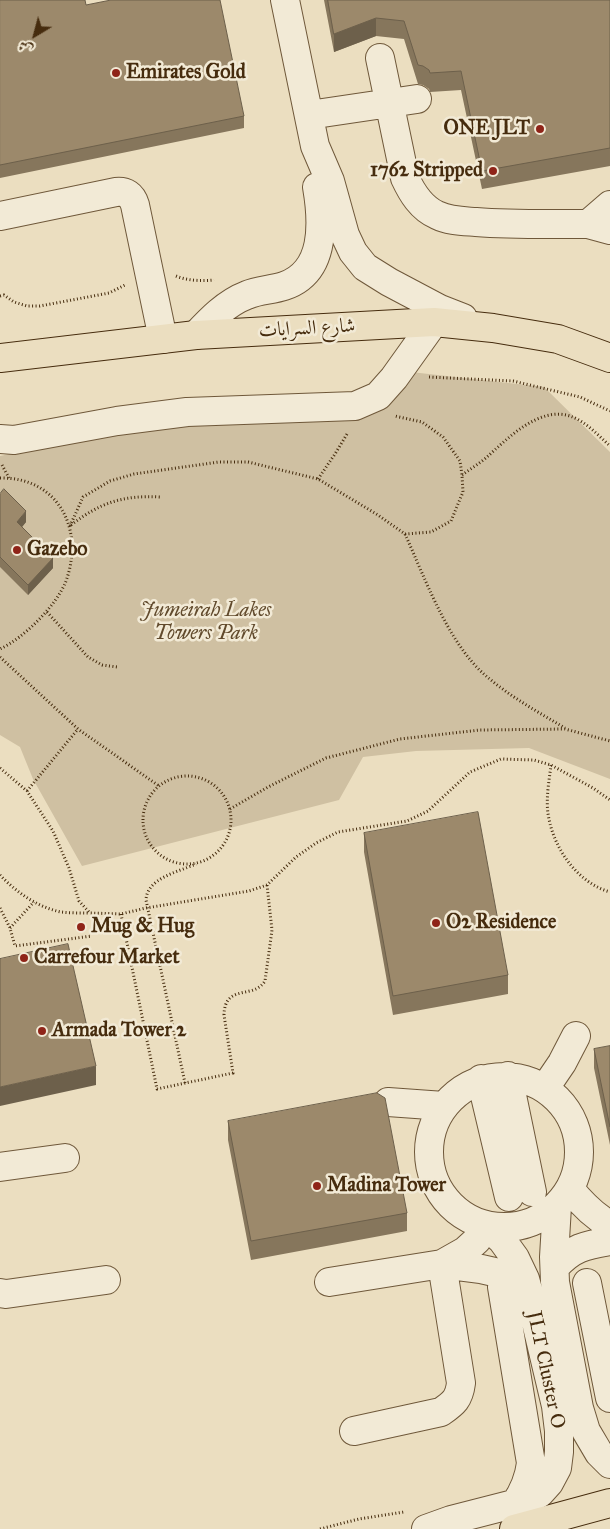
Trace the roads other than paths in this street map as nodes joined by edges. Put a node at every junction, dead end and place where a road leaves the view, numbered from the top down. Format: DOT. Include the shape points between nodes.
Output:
graph roads {
  1 [pos="285,0"];
  2 [pos="380,58"];
  3 [pos="418,99"];
  4 [pos="390,102"];
  5 [pos="308,115"];
  6 [pos="315,146"];
  7 [pos="610,205"];
  8 [pos="0,216"];
  9 [pos="599,227"];
  10 [pos="434,322"];
  11 [pos="493,328"];
  12 [pos="196,335"];
  13 [pos="163,339"];
  14 [pos="0,358"];
  15 [pos="610,358"];
  16 [pos="0,439"];
  17 [pos="576,1036"];
  18 [pos="494,1077"];
  19 [pos="545,1088"];
  20 [pos="388,1102"];
  21 [pos="444,1106"];
  22 [pos="65,1158"];
  23 [pos="0,1167"];
  24 [pos="521,1195"];
  25 [pos="564,1198"];
  26 [pos="485,1225"];
  27 [pos="610,1226"];
  28 [pos="610,1241"];
  29 [pos="442,1264"];
  30 [pos="554,1267"];
  31 [pos="106,1280"];
  32 [pos="328,1282"];
  33 [pos="514,1283"];
  34 [pos="587,1283"];
  35 [pos="0,1293"];
  36 [pos="602,1319"];
  37 [pos="610,1394"];
  38 [pos="354,1431"];
  39 [pos="610,1464"];
  40 [pos="610,1503"];
  41 [pos="515,1517"];
  42 [pos="426,1529"];
  1 -- 5 [label="street"];
  2 -- 4 [label="street"];
  3 -- 4 [label="street"];
  4 -- 5 [label="street"];
  4 -- 9 [label="street" via="405,178 423,206 437,215 453,220 497,224"];
  5 -- 6 [label="street"];
  6 -- 11 [label="street" via="330,181 345,235 365,266 440,308"];
  6 -- 12 [label="street" via="322,224 312,264 299,278 284,286 246,295 227,306"];
  7 -- 9 [label="street"];
  8 -- 13 [label="street" via="122,191 133,199"];
  10 -- 11 [label="main road, شارع السرايات"];
  10 -- 12 [label="main road, شارع السرايات"];
  10 -- 16 [label="street" via="378,396 356,406 187,412 14,440"];
  11 -- 15 [label="main road, شارع السرايات" via="558,339"];
  12 -- 13 [label="main road, شارع السرايات"];
  13 -- 14 [label="main road, شارع السرايات"];
  17 -- 19 [label="street"];
  18 -- 19 [label="street, JLT Cluster O" via="533,1082"];
  18 -- 21 [label="street, JLT Cluster O" via="467,1085"];
  18 -- 24 [label="street"];
  19 -- 25 [label="street, JLT Cluster O" via="571,1116 578,1134 578,1172"];
  20 -- 21 [label="street"];
  21 -- 26 [label="street, JLT Cluster O" via="432,1127 428,1152 432,1176 444,1198 462,1215"];
  22 -- 23 [label="street"];
  25 -- 26 [label="street, JLT Cluster O" via="536,1221 511,1227"];
  25 -- 27 [label="street" via="582,1204"];
  25 -- 30 [label="street, JLT Cluster O" via="555,1232"];
  26 -- 29 [label="street" via="477,1240 465,1251"];
  26 -- 33 [label="street, JLT Cluster O" via="515,1258"];
  28 -- 30 [label="street" via="573,1250"];
  29 -- 32 [label="street"];
  29 -- 33 [label="street" via="481,1269"];
  29 -- 38 [label="street" via="461,1383 459,1395 441,1412"];
  30 -- 39 [label="street, JLT Cluster O" via="579,1408 586,1431"];
  31 -- 35 [label="street"];
  33 -- 41 [label="street" via="503,1337 515,1403 531,1463"];
  33 -- 41 [label="street, JLT Cluster O" via="556,1406 559,1431 557,1468 550,1483"];
  34 -- 36 [label="street"];
  36 -- 37 [label="street"];
  40 -- 41 [label="main road"];
  41 -- 42 [label="street, JLT Cluster O" via="451,1520"];
}
